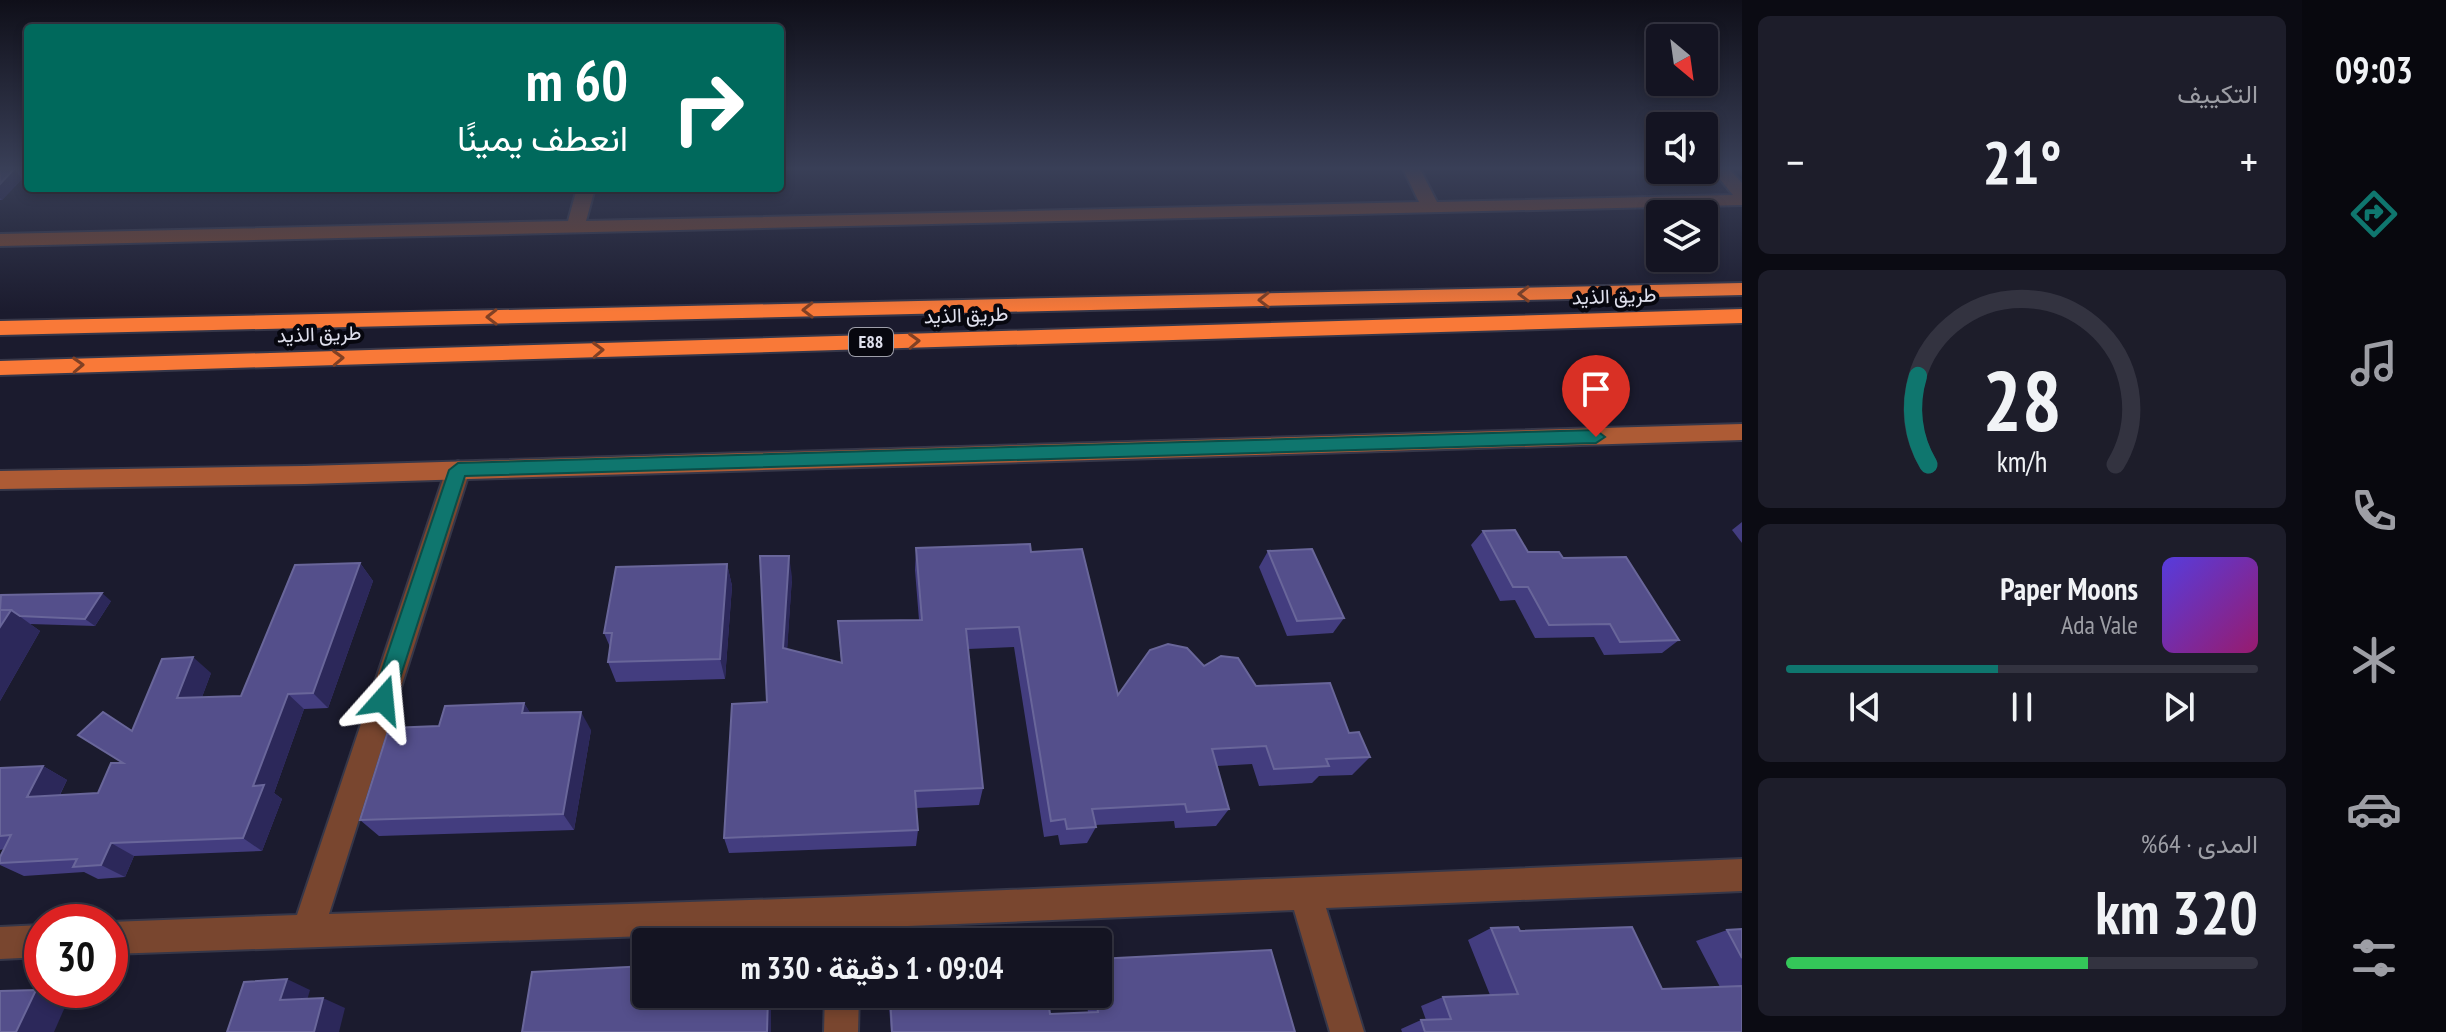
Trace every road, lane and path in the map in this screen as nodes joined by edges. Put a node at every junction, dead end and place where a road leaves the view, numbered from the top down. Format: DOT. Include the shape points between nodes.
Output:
graph roads {
  1 [pos="579,215"];
  2 [pos="1039,215"];
  3 [pos="576,226"];
  4 [pos="0,240"];
  5 [pos="1742,289"];
  6 [pos="1742,316"];
  7 [pos="0,328"];
  8 [pos="0,368"];
  9 [pos="1742,432"];
  10 [pos="458,470"];
  11 [pos="0,480"];
  12 [pos="1742,875"];
  13 [pos="1306,895"];
  14 [pos="843,928"];
  15 [pos="632,929"];
  16 [pos="308,930"];
  17 [pos="128,937"];
  18 [pos="24,942"];
  19 [pos="0,943"];
  20 [pos="842,1008"];
  21 [pos="841,1032"];
  22 [pos="1347,1032"];
  1 -- 3 [label="street"];
  2 -- 3 [label="street"];
  3 -- 4 [label="street"];
  5 -- 7 [label="highway, طريق الذيد / E88, one-way"];
  8 -- 6 [label="highway, طريق الذيد / E88, one-way"];
  9 -- 10 [label="street"];
  10 -- 11 [label="street"];
  10 -- 16 [label="street"];
  12 -- 13 [label="street"];
  13 -- 14 [label="street"];
  13 -- 22 [label="street"];
  15 -- 16 [label="street"];
  16 -- 17 [label="street"];
  18 -- 19 [label="street"];
  20 -- 21 [label="street"];
}
